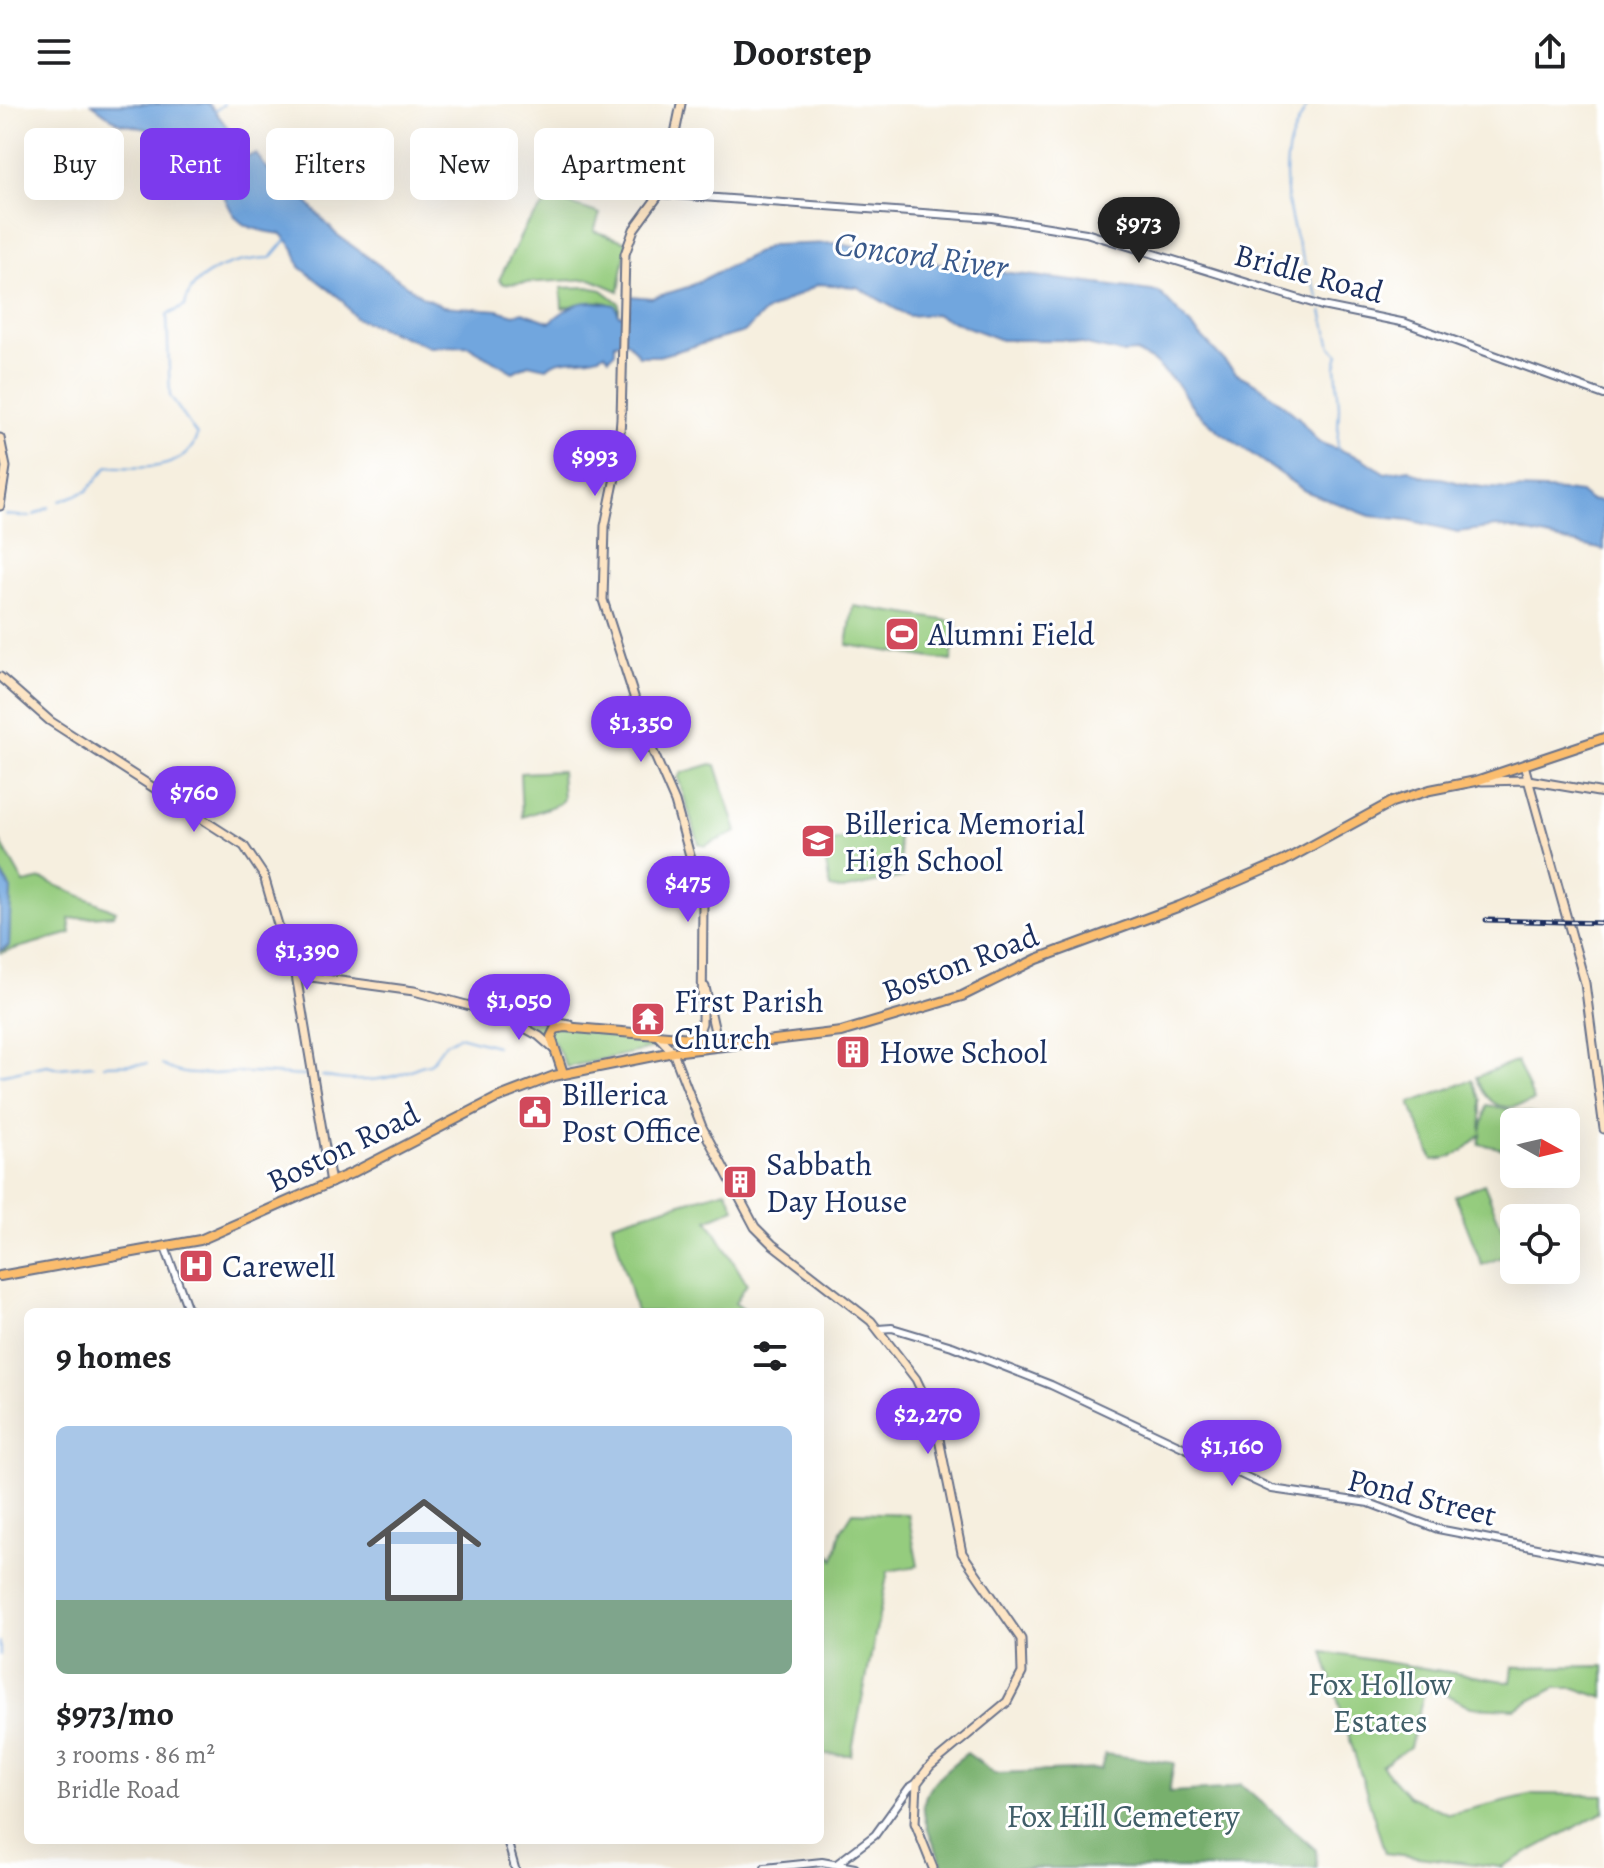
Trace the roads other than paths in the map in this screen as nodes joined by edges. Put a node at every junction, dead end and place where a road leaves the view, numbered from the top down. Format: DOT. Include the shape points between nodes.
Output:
graph roads {
  1 [pos="681,104"];
  2 [pos="677,128"];
  3 [pos="714,198"];
  4 [pos="657,200"];
  5 [pos="1604,395"];
  6 [pos="0,438"];
  7 [pos="0,506"];
  8 [pos="0,677"];
  9 [pos="1604,738"];
  10 [pos="1524,765"];
  11 [pos="1528,780"];
  12 [pos="1476,781"];
  13 [pos="1542,782"];
  14 [pos="1604,793"];
  15 [pos="1533,795"];
  16 [pos="295,969"];
  17 [pos="701,974"];
  18 [pos="496,1013"];
  19 [pos="572,1026"];
  20 [pos="658,1036"];
  21 [pos="696,1040"];
  22 [pos="719,1044"];
  23 [pos="555,1050"];
  24 [pos="673,1052"];
  25 [pos="654,1055"];
  26 [pos="563,1073"];
  27 [pos="1604,1129"];
  28 [pos="331,1183"];
  29 [pos="165,1247"];
  30 [pos="0,1276"];
  31 [pos="188,1308"];
  32 [pos="878,1329"];
  33 [pos="1604,1561"];
  34 [pos="917,1783"];
  35 [pos="508,1844"];
  36 [pos="862,1847"];
  37 [pos="838,1863"];
  38 [pos="515,1868"];
  39 [pos="765,1868"];
  40 [pos="854,1868"];
  41 [pos="933,1868"];
  1 -- 2 [label="main road"];
  3 -- 5 [label="street, Bridle Road" via="976,217 1074,231 1322,306 1406,323"];
  4 -- 17 [label="main road" via="629,240 618,455 605,526 603,600 648,740 675,802 703,902"];
  6 -- 7 [label="main road" via="6,467"];
  8 -- 16 [label="main road" via="50,721 244,846 264,876"];
  9 -- 10 [label="main road, Boston Road"];
  10 -- 11 [label="main road"];
  10 -- 12 [label="main road, Boston Road"];
  11 -- 12 [label="main road"];
  11 -- 13 [label="main road"];
  11 -- 15 [label="main road"];
  12 -- 22 [label="main road, Boston Road" via="1392,802 1284,861 1037,959 962,996 841,1032"];
  13 -- 14 [label="main road"];
  13 -- 15 [label="main road"];
  15 -- 27 [label="main road" via="1585,983"];
  16 -- 18 [label="main road" via="311,977 417,992"];
  16 -- 28 [label="main road"];
  17 -- 21 [label="main road" via="702,1023"];
  17 -- 22 [label="main road"];
  18 -- 19 [label="main road"];
  18 -- 23 [label="main road"];
  19 -- 20 [label="main road"];
  19 -- 23 [label="main road" via="553,1031"];
  20 -- 21 [label="main road"];
  20 -- 24 [label="main road"];
  20 -- 25 [label="main road" via="660,1047"];
  21 -- 22 [label="main road"];
  22 -- 24 [label="main road, Boston Road"];
  23 -- 26 [label="main road"];
  24 -- 25 [label="main road, Boston Road"];
  24 -- 32 [label="main road" via="709,1140 755,1227"];
  25 -- 26 [label="main road, Boston Road"];
  26 -- 28 [label="main road, Boston Road" via="497,1098"];
  28 -- 29 [label="main road, Boston Road" via="200,1240"];
  29 -- 30 [label="main road, Boston Road"];
  29 -- 31 [label="street"];
  32 -- 33 [label="street, Pond Street" via="935,1341 1039,1380 1272,1489 1369,1503 1438,1529"];
  32 -- 34 [label="main road" via="910,1369 932,1409 962,1553 1014,1625 1024,1656 1018,1684 1007,1702"];
  34 -- 36 [label="street"];
  34 -- 41 [label="main road" via="915,1823"];
  35 -- 38 [label="street"];
  36 -- 37 [label="street"];
  36 -- 40 [label="street"];
  37 -- 39 [label="street"];
  37 -- 40 [label="street"];
}
